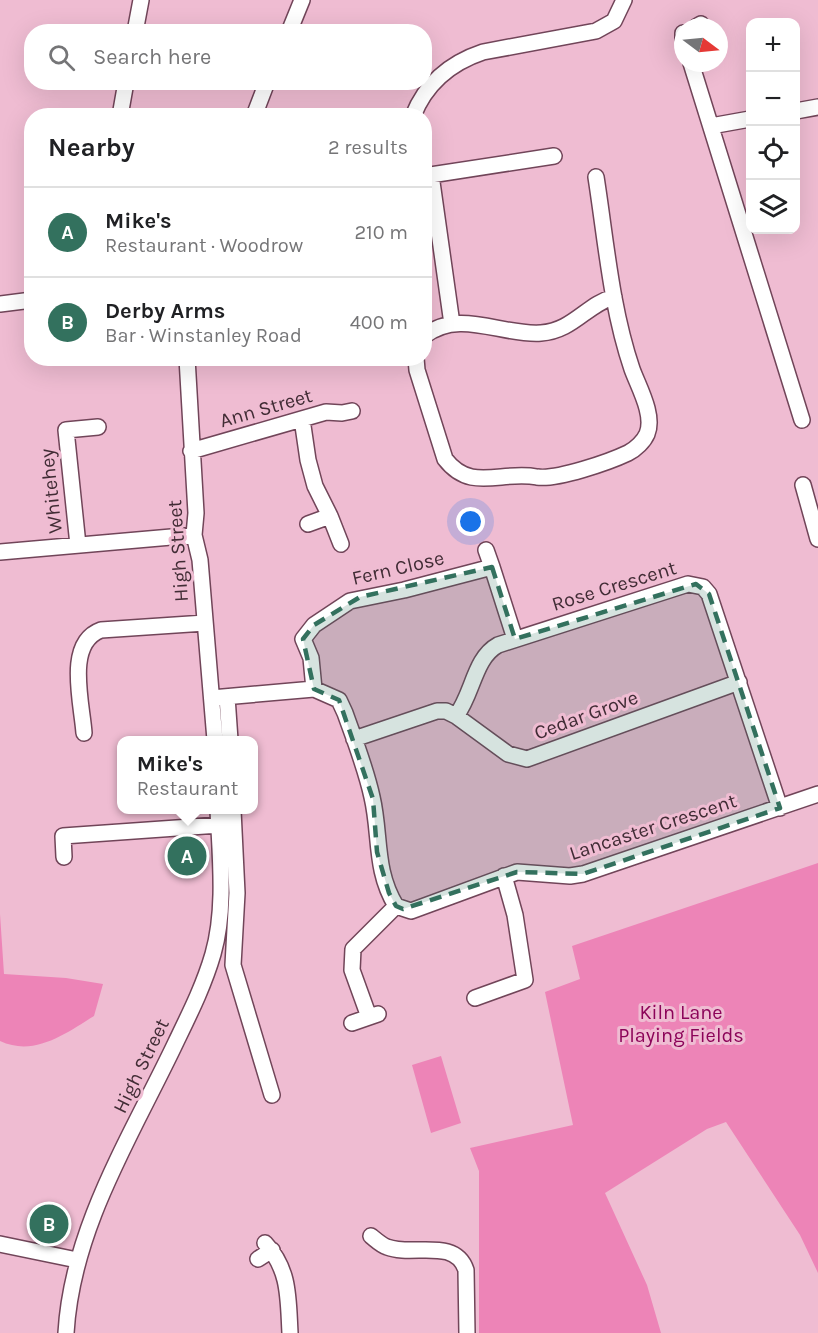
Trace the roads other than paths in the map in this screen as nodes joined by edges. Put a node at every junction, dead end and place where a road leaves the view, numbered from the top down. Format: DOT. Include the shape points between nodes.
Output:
graph roads {
  1 [pos="141,0"];
  2 [pos="303,0"];
  3 [pos="624,0"];
  4 [pos="136,24"];
  5 [pos="292,24"];
  6 [pos="694,72"];
  7 [pos="432,83"];
  8 [pos="125,90"];
  9 [pos="264,90"];
  10 [pos="426,90"];
  11 [pos="818,107"];
  12 [pos="121,108"];
  13 [pos="257,108"];
  14 [pos="417,108"];
  15 [pos="800,110"];
  16 [pos="746,120"];
  17 [pos="711,126"];
  18 [pos="554,156"];
  19 [pos="432,174"];
  20 [pos="596,177"];
  21 [pos="432,200"];
  22 [pos="614,297"];
  23 [pos="24,301"];
  24 [pos="0,304"];
  25 [pos="452,324"];
  26 [pos="432,330"];
  27 [pos="188,366"];
  28 [pos="417,366"];
  29 [pos="352,411"];
  30 [pos="302,419"];
  31 [pos="802,420"];
  32 [pos="98,427"];
  33 [pos="191,451"];
  34 [pos="803,485"];
  35 [pos="330,516"];
  36 [pos="308,524"];
  37 [pos="194,535"];
  38 [pos="818,539"];
  39 [pos="78,544"];
  40 [pos="341,544"];
  41 [pos="486,550"];
  42 [pos="0,552"];
  43 [pos="492,567"];
  44 [pos="205,623"];
  45 [pos="515,639"];
  46 [pos="739,682"];
  47 [pos="314,688"];
  48 [pos="219,697"];
  49 [pos="456,717"];
  50 [pos="84,733"];
  51 [pos="215,736"];
  52 [pos="229,736"];
  53 [pos="354,739"];
  54 [pos="818,794"];
  55 [pos="780,808"];
  56 [pos="218,814"];
  57 [pos="233,814"];
  58 [pos="219,825"];
  59 [pos="64,857"];
  60 [pos="504,876"];
  61 [pos="396,906"];
  62 [pos="475,998"];
  63 [pos="352,1023"];
  64 [pos="272,1095"];
  65 [pos="371,1236"];
  66 [pos="0,1244"];
  67 [pos="258,1259"];
  68 [pos="77,1260"];
  69 [pos="66,1333"];
  70 [pos="290,1333"];
  71 [pos="467,1333"];
  1 -- 4 [label="street"];
  2 -- 5 [label="street"];
  3 -- 7 [label="street" via="614,21 596,31 483,52 465,59"];
  6 -- 17 [label="street"];
  8 -- 12 [label="street"];
  9 -- 13 [label="street"];
  10 -- 14 [label="street"];
  11 -- 15 [label="street"];
  16 -- 17 [label="street"];
  17 -- 31 [label="street"];
  18 -- 19 [label="street"];
  20 -- 22 [label="street"];
  21 -- 25 [label="street"];
  22 -- 25 [label="street" via="603,300 563,328 542,333"];
  22 -- 28 [label="street" via="623,341 649,416 648,433 630,452 555,476 505,475 474,480 453,470 445,459"];
  23 -- 24 [label="street"];
  25 -- 26 [label="street"];
  27 -- 33 [label="street, High Street"];
  29 -- 30 [label="street, Ann Street" via="326,412"];
  30 -- 33 [label="street, Ann Street"];
  30 -- 35 [label="street" via="315,486"];
  32 -- 39 [label="street, Whitehey" via="66,430"];
  33 -- 37 [label="street, High Street"];
  34 -- 38 [label="street"];
  35 -- 36 [label="street"];
  35 -- 40 [label="street"];
  37 -- 39 [label="street"];
  37 -- 44 [label="street, High Street"];
  39 -- 42 [label="street"];
  41 -- 43 [label="street"];
  43 -- 45 [label="street"];
  43 -- 47 [label="street, Fern Close" via="360,597 338,607 303,639 311,658"];
  44 -- 48 [label="street, High Street"];
  44 -- 50 [label="street" via="101,630 88,636 79,660"];
  45 -- 46 [label="street, Rose Crescent" via="696,584 709,594"];
  45 -- 49 [label="street, Rose Crescent" via="487,651"];
  46 -- 49 [label="street, Cedar Grove" via="527,759 508,754"];
  46 -- 55 [label="street, Rose Crescent"];
  47 -- 48 [label="street"];
  47 -- 53 [label="street" via="339,700"];
  48 -- 51 [label="street, High Street"];
  48 -- 52 [label="street"];
  49 -- 53 [label="street" via="437,711"];
  53 -- 61 [label="street" via="373,799 377,852"];
  54 -- 55 [label="street, Lancaster Crescent"];
  55 -- 60 [label="street, Lancaster Crescent" via="576,876 529,871"];
  56 -- 58 [label="street, High Street"];
  57 -- 64 [label="street" via="237,893 233,965"];
  58 -- 59 [label="street" via="63,836"];
  58 -- 68 [label="street, High Street" via="220,913 206,977 103,1191"];
  60 -- 61 [label="street, Lancaster Crescent" via="411,910"];
  60 -- 62 [label="street" via="515,915 525,980"];
  61 -- 63 [label="street" via="353,949 352,970 373,1016"];
  65 -- 71 [label="street" via="388,1248 450,1253 463,1262"];
  66 -- 68 [label="street"];
  67 -- 70 [label="street" via="268,1246 278,1257 286,1280"];
  68 -- 69 [label="street, High Street"];
}
